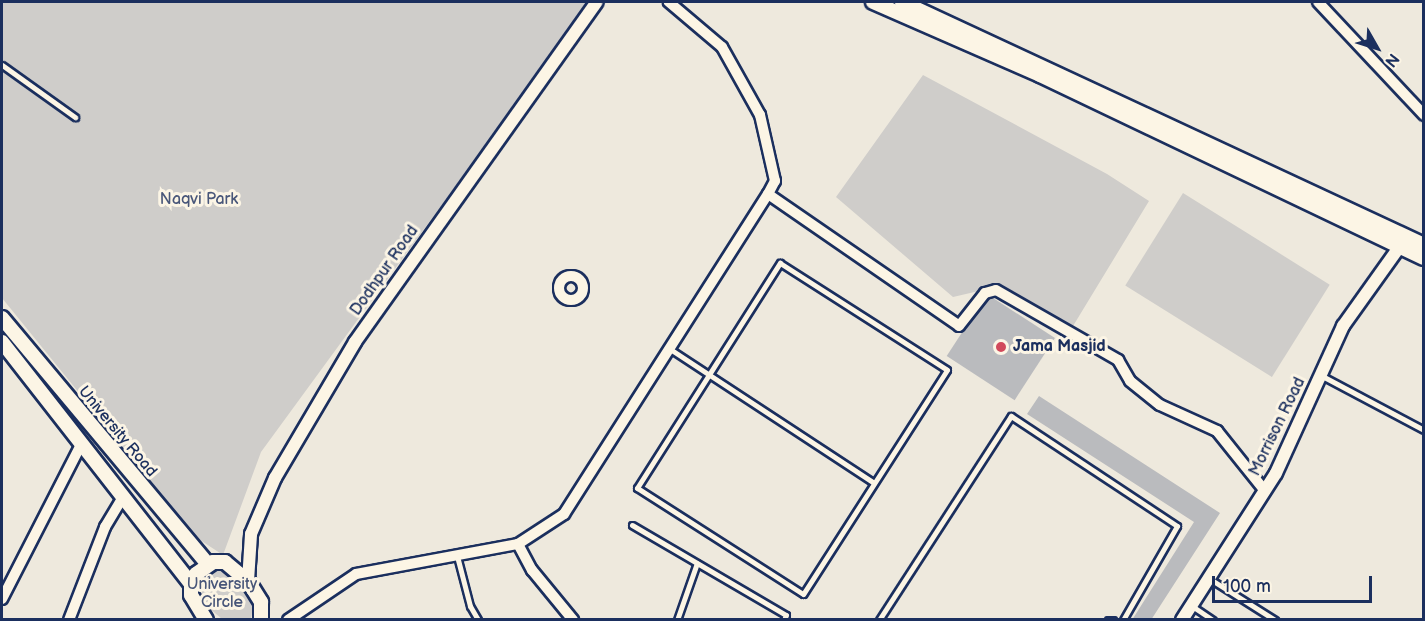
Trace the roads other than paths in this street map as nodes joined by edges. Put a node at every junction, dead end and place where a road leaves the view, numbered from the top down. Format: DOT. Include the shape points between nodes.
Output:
graph roads {
  1 [pos="597,2"];
  2 [pos="669,2"];
  3 [pos="873,2"];
  4 [pos="902,2"];
  5 [pos="1318,2"];
  6 [pos="2,65"];
  7 [pos="1424,115"];
  8 [pos="75,117"];
  9 [pos="768,194"];
  10 [pos="1402,242"];
  11 [pos="1424,245"];
  12 [pos="1424,258"];
  13 [pos="2,318"];
  14 [pos="2,342"];
  15 [pos="667,347"];
  16 [pos="709,375"];
  17 [pos="1321,376"];
  18 [pos="1424,430"];
  19 [pos="82,443"];
  20 [pos="874,483"];
  21 [pos="1264,490"];
  22 [pos="123,497"];
  23 [pos="632,525"];
  24 [pos="518,544"];
  25 [pos="457,555"];
  26 [pos="697,563"];
  27 [pos="208,564"];
  28 [pos="1207,578"];
  29 [pos="248,581"];
  30 [pos="191,584"];
  31 [pos="2,599"];
  32 [pos="1191,606"];
  33 [pos="263,617"];
  34 [pos="69,620"];
  35 [pos="206,620"];
  36 [pos="288,620"];
  37 [pos="478,620"];
  38 [pos="573,620"];
  39 [pos="677,620"];
  40 [pos="784,620"];
  41 [pos="879,620"];
  42 [pos="1108,620"];
  43 [pos="1113,620"];
  44 [pos="1123,620"];
  45 [pos="1182,620"];
  46 [pos="1213,620"];
  47 [pos="1275,620"];
  1 -- 29 [label="street, Dodhpur Road" via="355,342 275,478 251,534"];
  2 -- 9 [label="street" via="722,46 760,116 775,181"];
  3 -- 10 [label="main road"];
  4 -- 10 [label="main road"];
  5 -- 7 [label="street"];
  6 -- 8 [label="lane"];
  9 -- 15 [label="street"];
  9 -- 21 [label="street" via="959,326 985,293 996,290 1118,360 1130,381 1160,405 1217,431"];
  10 -- 11 [label="main road"];
  10 -- 12 [label="main road"];
  10 -- 17 [label="street, Morrison Road" via="1342,326"];
  13 -- 27 [label="main road, University Road"];
  14 -- 19 [label="main road, University Road"];
  15 -- 16 [label="lane"];
  15 -- 24 [label="street" via="564,514"];
  16 -- 20 [label="lane"];
  16 -- 20 [label="lane" via="637,488 803,594"];
  16 -- 20 [label="lane" via="780,263 947,369"];
  17 -- 18 [label="lane"];
  17 -- 21 [label="street, Morrison Road"];
  19 -- 22 [label="main road, University Road"];
  19 -- 31 [label="street"];
  21 -- 28 [label="street, Morrison Road"];
  22 -- 30 [label="main road, University Road"];
  22 -- 34 [label="street" via="105,527"];
  23 -- 26 [label="lane"];
  24 -- 25 [label="street"];
  24 -- 38 [label="street" via="532,570"];
  25 -- 36 [label="street" via="356,574"];
  25 -- 37 [label="lane"];
  26 -- 39 [label="lane"];
  26 -- 40 [label="lane" via="786,615"];
  27 -- 29 [label="main road" via="225,562"];
  27 -- 30 [label="main road"];
  28 -- 32 [label="street, Morrison Road"];
  28 -- 47 [label="lane"];
  29 -- 33 [label="main road"];
  30 -- 35 [label="main road, University Road" via="191,595"];
  32 -- 45 [label="street, Morrison Road"];
  32 -- 46 [label="lane"];
  41 -- 44 [label="lane" via="1011,416 1177,526"];
  42 -- 43 [label="lane"];
}
